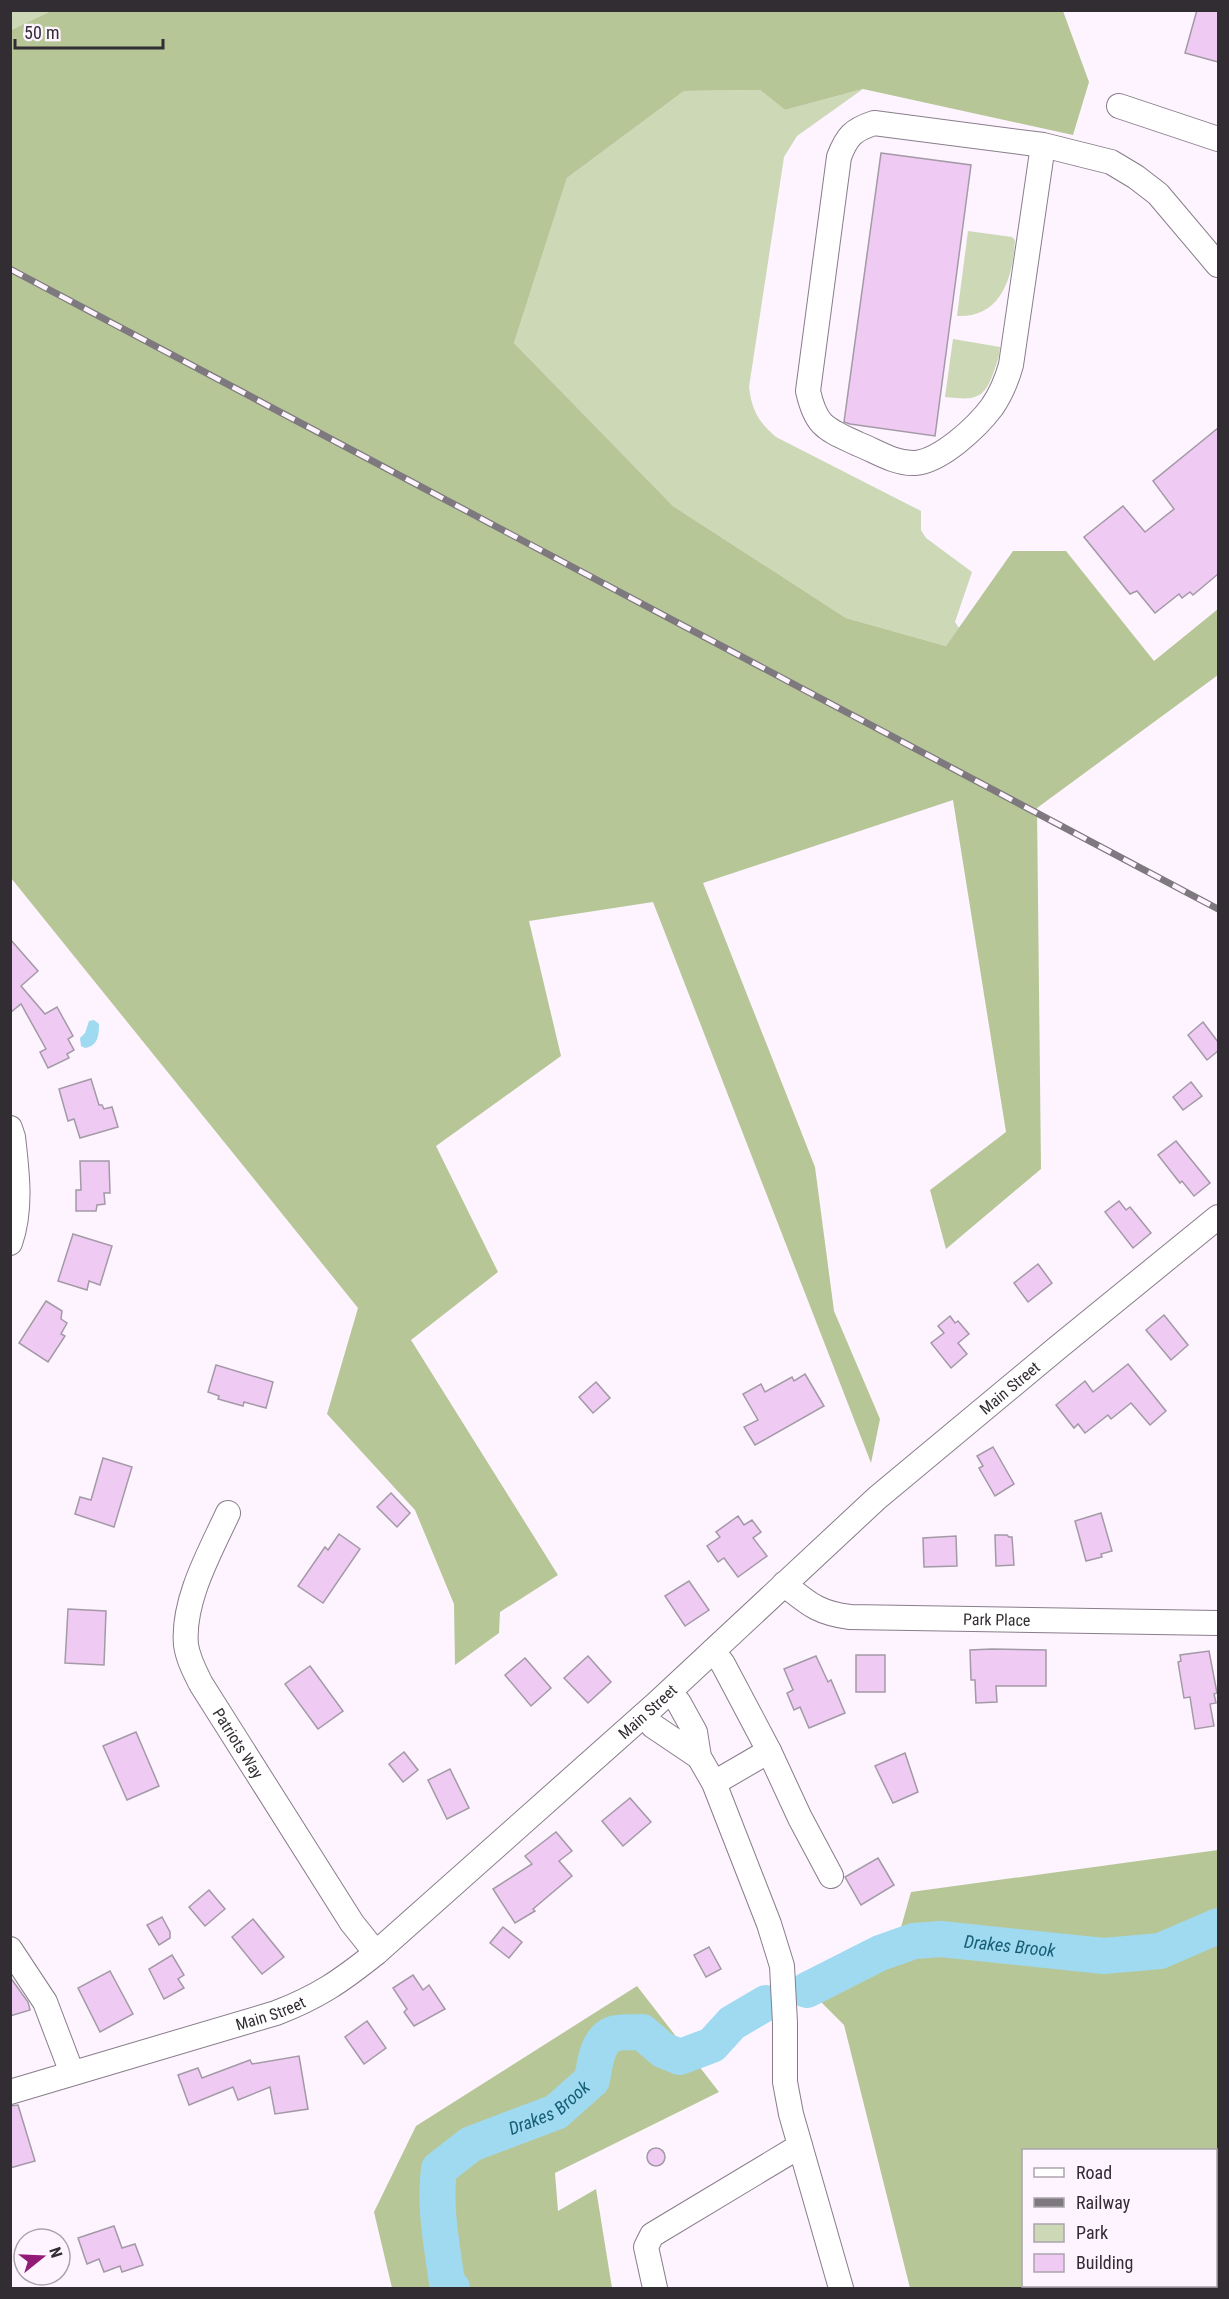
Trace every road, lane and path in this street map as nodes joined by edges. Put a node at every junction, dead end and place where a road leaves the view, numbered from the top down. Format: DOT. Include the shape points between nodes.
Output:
graph roads {
  1 [pos="1119,106"];
  2 [pos="1218,139"];
  3 [pos="1043,145"];
  4 [pos="1218,265"];
  5 [pos="10,1128"];
  6 [pos="1218,1217"];
  7 [pos="10,1243"];
  8 [pos="228,1513"];
  9 [pos="784,1584"];
  10 [pos="1218,1623"];
  11 [pos="714,1651"];
  12 [pos="670,1692"];
  13 [pos="644,1715"];
  14 [pos="770,1751"];
  15 [pos="699,1757"];
  16 [pos="714,1783"];
  17 [pos="831,1876"];
  18 [pos="10,1949"];
  19 [pos="376,1953"];
  20 [pos="72,2073"];
  21 [pos="10,2092"];
  22 [pos="800,2146"];
  23 [pos="655,2289"];
  24 [pos="841,2289"];
  1 -- 2 [label="street"];
  3 -- 3 [label="street" via="874,123 851,134 839,157 808,391 819,423 896,460 915,463 944,452 992,406 1011,365"];
  3 -- 4 [label="street" via="1111,162 1136,177 1158,194"];
  5 -- 7 [label="street" via="18,1197"];
  6 -- 9 [label="street, Main Street" via="877,1498"];
  8 -- 19 [label="street, Patriots Way" via="190,1602 186,1635 189,1658 201,1684 352,1923"];
  9 -- 10 [label="street, Park Place" via="816,1609 850,1617"];
  9 -- 11 [label="street, Main Street"];
  11 -- 12 [label="street, Main Street"];
  11 -- 14 [label="street"];
  12 -- 13 [label="street, Main Street"];
  12 -- 15 [label="street" via="695,1732"];
  13 -- 15 [label="street" via="653,1726"];
  13 -- 19 [label="street, Main Street"];
  14 -- 16 [label="street"];
  14 -- 17 [label="street"];
  15 -- 16 [label="street"];
  16 -- 22 [label="street" via="782,1966 785,2082"];
  18 -- 20 [label="street" via="45,2002"];
  19 -- 20 [label="street, Main Street" via="307,2001"];
  20 -- 21 [label="street, Main Street"];
  22 -- 23 [label="street" via="650,2237 646,2252"];
  22 -- 24 [label="street"];
}
